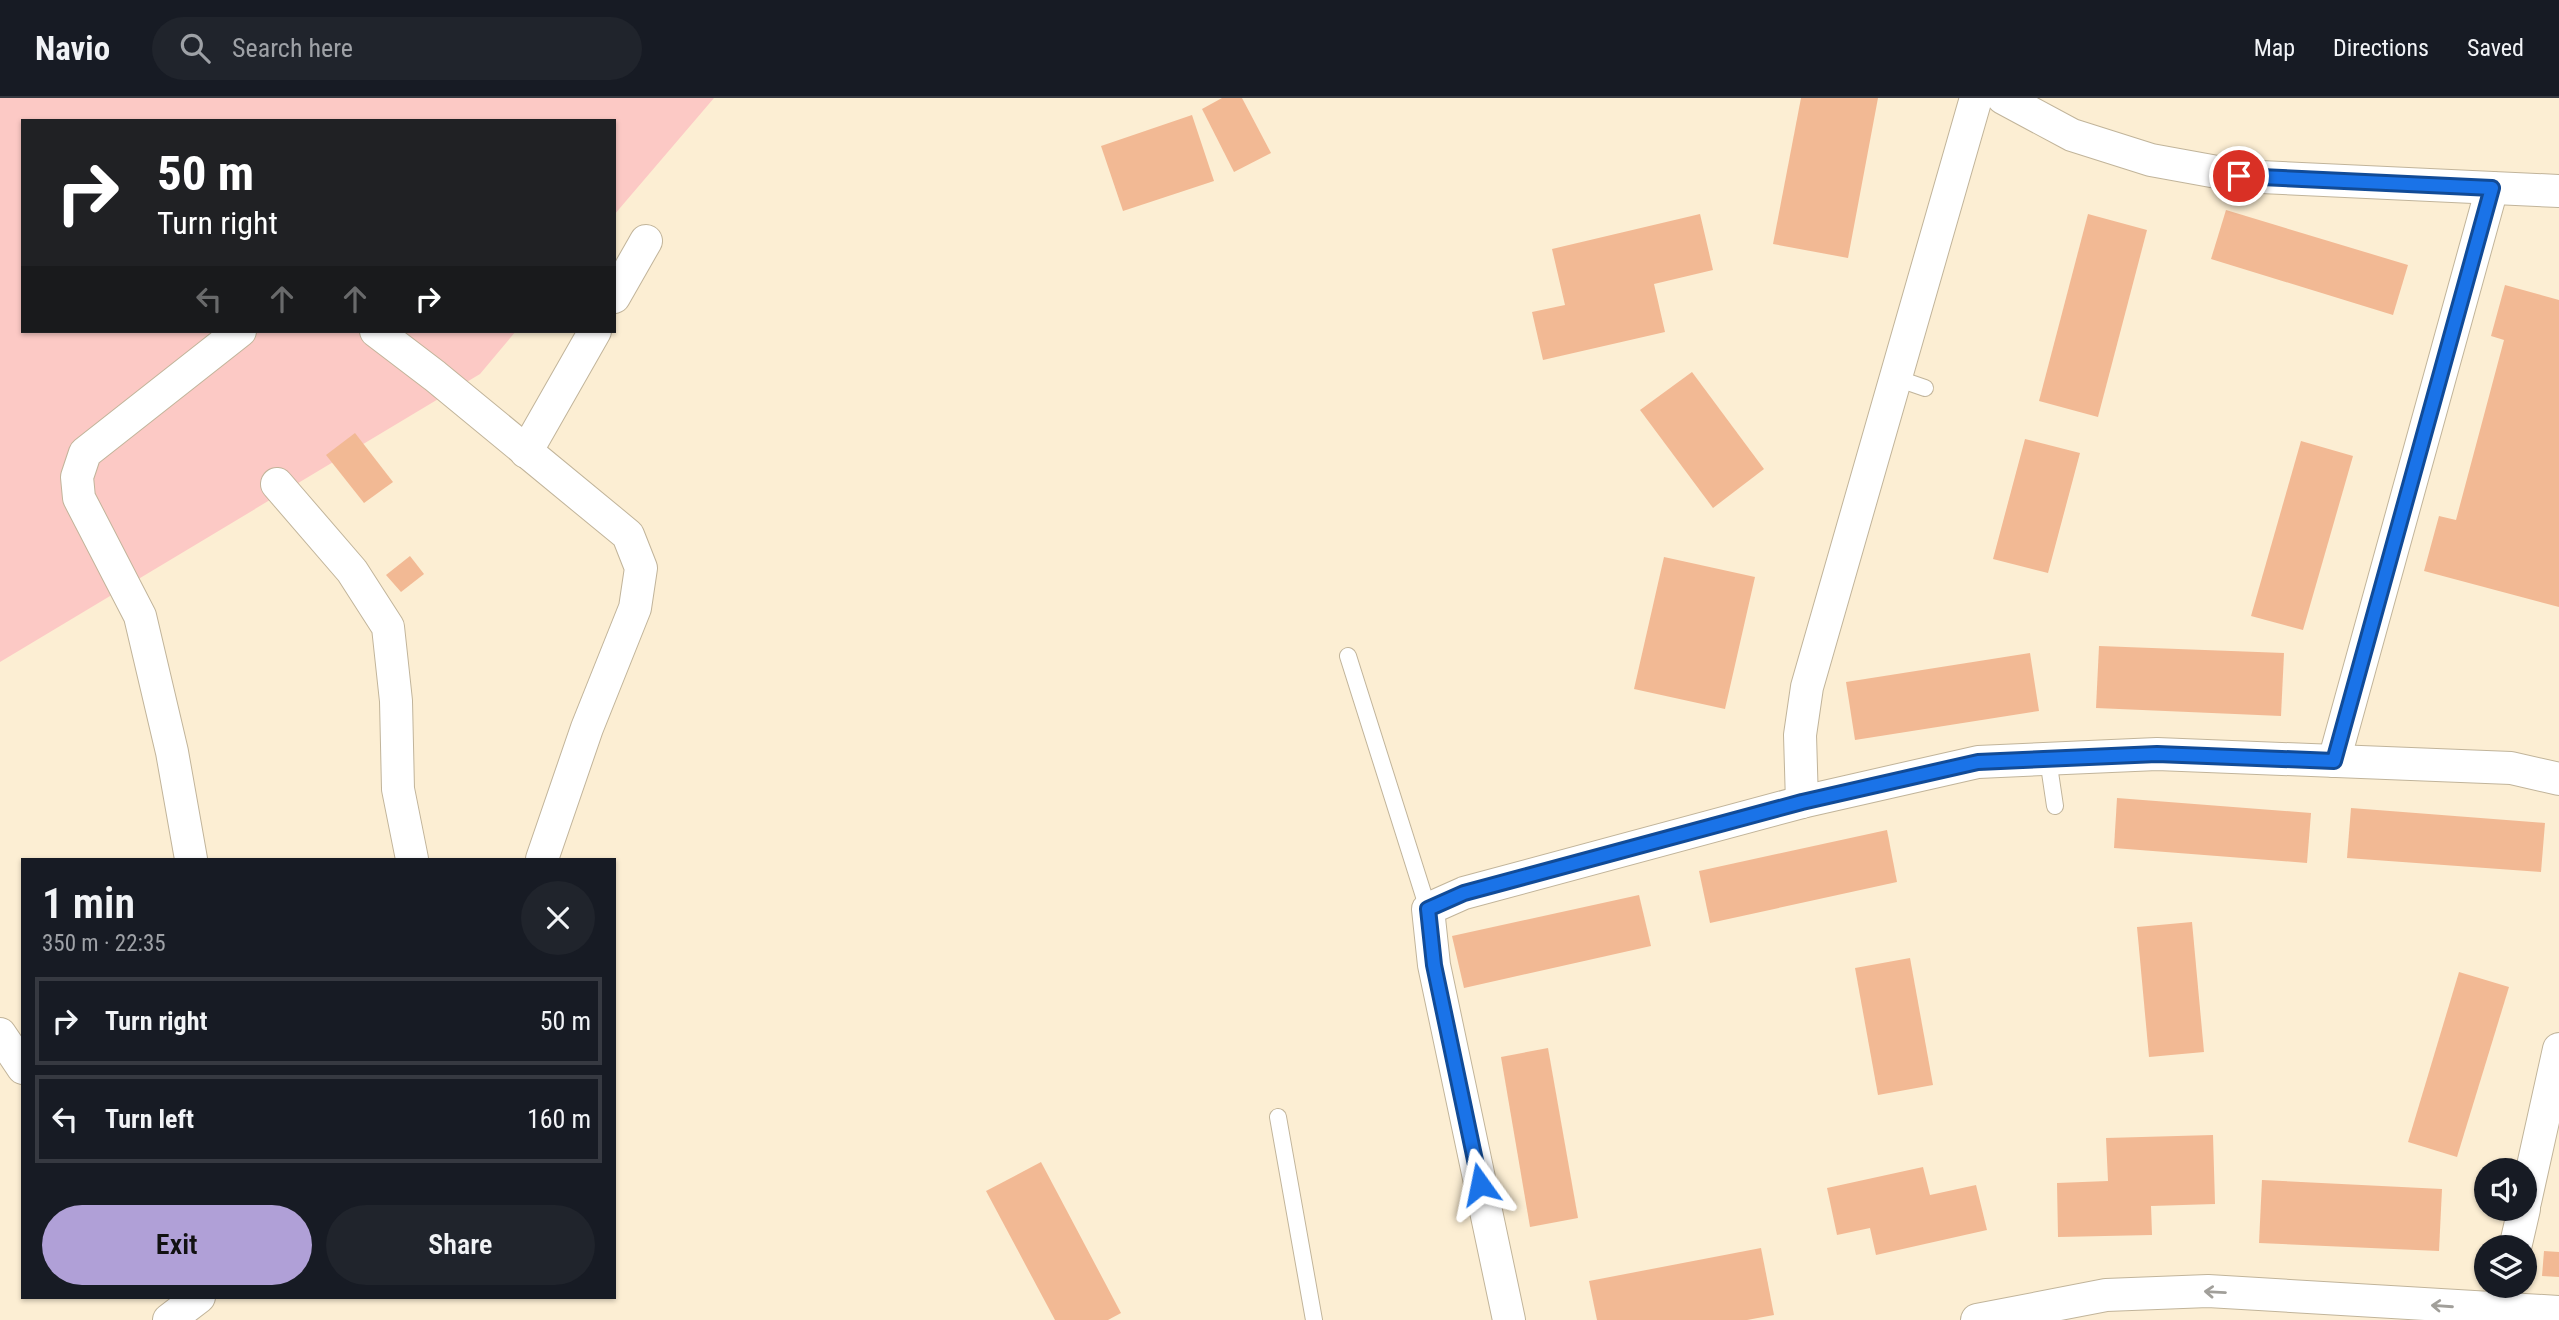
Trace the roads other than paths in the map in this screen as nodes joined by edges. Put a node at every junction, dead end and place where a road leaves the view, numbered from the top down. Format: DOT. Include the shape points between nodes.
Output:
graph roads {
  1 [pos="1976,98"];
  2 [pos="2003,98"];
  3 [pos="2492,188"];
  4 [pos="2559,191"];
  5 [pos="646,241"];
  6 [pos="616,294"];
  7 [pos="237,333"];
  8 [pos="378,333"];
  9 [pos="594,333"];
  10 [pos="526,452"];
  11 [pos="277,484"];
  12 [pos="1348,656"];
  13 [pos="2048,759"];
  14 [pos="2334,761"];
  15 [pos="2559,779"];
  16 [pos="1802,802"];
  17 [pos="2054,806"];
  18 [pos="191,858"];
  19 [pos="412,858"];
  20 [pos="542,858"];
  21 [pos="1428,909"];
  22 [pos="0,1034"];
  23 [pos="2559,1049"];
  24 [pos="21,1065"];
  25 [pos="1279,1116"];
  26 [pos="2535,1158"];
  27 [pos="2474,1297"];
  28 [pos="2504,1298"];
  29 [pos="195,1299"];
  30 [pos="171,1312"];
  31 [pos="2559,1312"];
  32 [pos="1314,1320"];
  33 [pos="1509,1320"];
  34 [pos="1978,1320"];
  1 -- 16 [label="street" via="1910,383 1807,687 1800,736"];
  2 -- 3 [label="street" via="2072,135 2151,160 2239,176"];
  3 -- 4 [label="street"];
  3 -- 14 [label="street"];
  5 -- 6 [label="street"];
  7 -- 18 [label="street" via="85,453 77,477 79,498 140,616"];
  8 -- 10 [label="street"];
  9 -- 10 [label="street"];
  10 -- 20 [label="street" via="628,535 641,568 635,608"];
  11 -- 19 [label="street" via="352,571 388,627 398,789"];
  12 -- 21 [label="lane"];
  13 -- 14 [label="street" via="2157,754"];
  13 -- 16 [label="street" via="1978,762"];
  13 -- 17 [label="lane"];
  14 -- 15 [label="street" via="2511,768"];
  16 -- 21 [label="street" via="1464,893"];
  21 -- 33 [label="street" via="1434,965"];
  22 -- 24 [label="street"];
  23 -- 26 [label="street"];
  25 -- 32 [label="lane"];
  27 -- 34 [label="street, one-way" via="2208,1291 2106,1295"];
  28 -- 31 [label="street"];
  29 -- 30 [label="street"];
}
